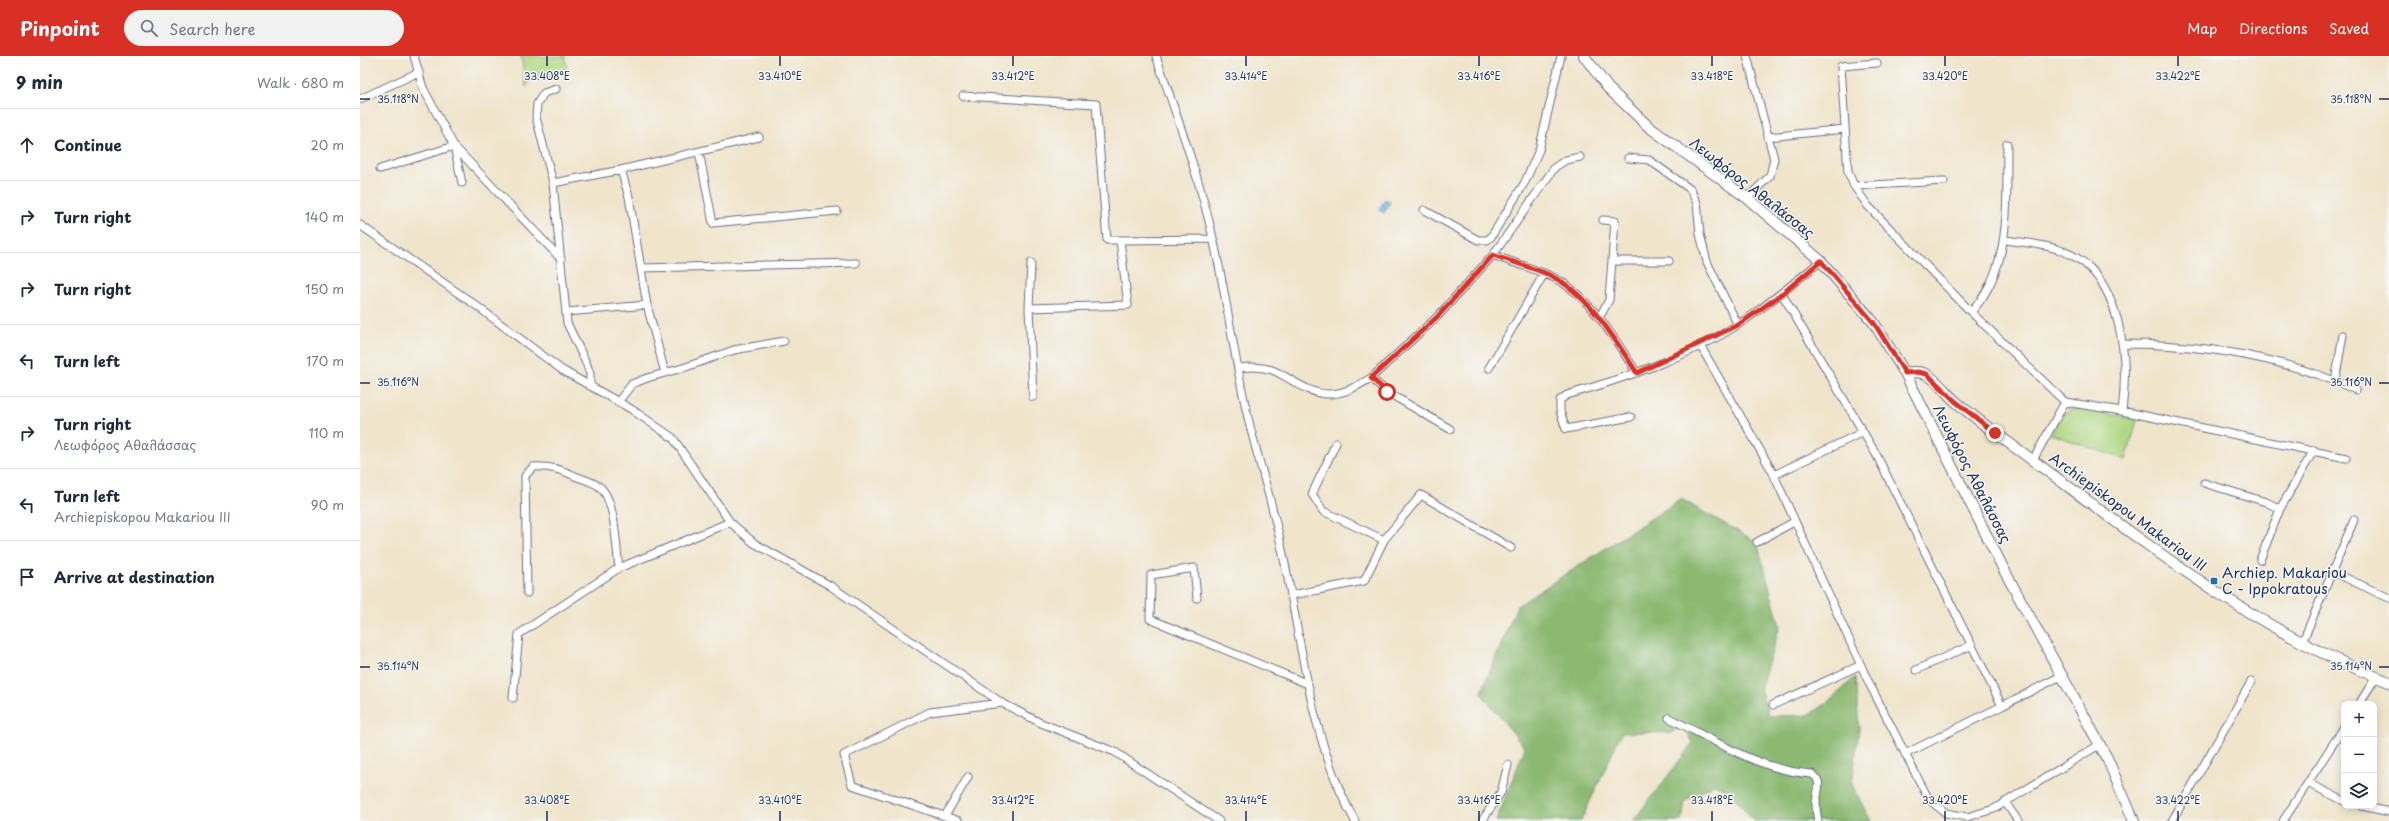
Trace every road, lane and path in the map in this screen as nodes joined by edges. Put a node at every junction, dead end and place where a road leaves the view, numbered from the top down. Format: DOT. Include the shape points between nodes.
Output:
graph roads {
  1 [pos="414,56"];
  2 [pos="1156,56"];
  3 [pos="1561,56"];
  4 [pos="1584,56"];
  5 [pos="1747,56"];
  6 [pos="1877,63"];
  7 [pos="419,72"];
  8 [pos="556,89"];
  9 [pos="963,96"];
  10 [pos="360,99"];
  11 [pos="1845,129"];
  12 [pos="759,137"];
  13 [pos="1768,137"];
  14 [pos="2007,144"];
  15 [pos="454,146"];
  16 [pos="699,152"];
  17 [pos="1580,158"];
  18 [pos="1628,158"];
  19 [pos="380,169"];
  20 [pos="621,170"];
  21 [pos="1944,181"];
  22 [pos="462,183"];
  23 [pos="553,183"];
  24 [pos="1854,186"];
  25 [pos="1747,198"];
  26 [pos="1424,210"];
  27 [pos="837,211"];
  28 [pos="1603,220"];
  29 [pos="360,224"];
  30 [pos="1214,239"];
  31 [pos="1120,240"];
  32 [pos="2005,240"];
  33 [pos="1493,255"];
  34 [pos="561,259"];
  35 [pos="1612,261"];
  36 [pos="1668,261"];
  37 [pos="1821,261"];
  38 [pos="856,263"];
  39 [pos="1031,263"];
  40 [pos="641,268"];
  41 [pos="1544,274"];
  42 [pos="1782,294"];
  43 [pos="647,305"];
  44 [pos="1029,308"];
  45 [pos="566,312"];
  46 [pos="1971,312"];
  47 [pos="1599,318"];
  48 [pos="1738,325"];
  49 [pos="2343,335"];
  50 [pos="784,341"];
  51 [pos="2124,344"];
  52 [pos="1700,345"];
  53 [pos="1238,368"];
  54 [pos="1489,368"];
  55 [pos="665,373"];
  56 [pos="1637,373"];
  57 [pos="1905,373"];
  58 [pos="1371,378"];
  59 [pos="2335,381"];
  60 [pos="590,386"];
  61 [pos="2356,390"];
  62 [pos="1033,397"];
  63 [pos="618,402"];
  64 [pos="2065,402"];
  65 [pos="2122,411"];
  66 [pos="1631,417"];
  67 [pos="1450,430"];
  68 [pos="1863,432"];
  69 [pos="1336,443"];
  70 [pos="2314,450"];
  71 [pos="2346,458"];
  72 [pos="2033,460"];
  73 [pos="1774,475"];
  74 [pos="2204,483"];
  75 [pos="2280,509"];
  76 [pos="2354,520"];
  77 [pos="730,522"];
  78 [pos="1794,522"];
  79 [pos="1384,540"];
  80 [pos="1757,542"];
  81 [pos="1511,548"];
  82 [pos="2260,560"];
  83 [pos="619,568"];
  84 [pos="2333,572"];
  85 [pos="527,593"];
  86 [pos="1292,595"];
  87 [pos="1197,598"];
  88 [pos="2389,598"];
  89 [pos="2302,644"];
  90 [pos="1972,645"];
  91 [pos="1861,665"];
  92 [pos="1916,670"];
  93 [pos="2061,676"];
  94 [pos="2376,677"];
  95 [pos="2251,682"];
  96 [pos="2389,682"];
  97 [pos="1308,684"];
  98 [pos="513,698"];
  99 [pos="2361,701"];
  100 [pos="1002,703"];
  101 [pos="1773,705"];
  102 [pos="2002,706"];
  103 [pos="1669,718"];
  104 [pos="2341,732"];
  105 [pos="2099,745"];
  106 [pos="1905,754"];
  107 [pos="1508,765"];
  108 [pos="968,777"];
  109 [pos="2308,783"];
  110 [pos="2341,800"];
  111 [pos="2005,802"];
  112 [pos="2376,809"];
  113 [pos="2389,812"];
  114 [pos="945,816"];
  115 [pos="959,821"];
  116 [pos="1219,821"];
  117 [pos="1355,821"];
  118 [pos="1482,821"];
  119 [pos="1818,821"];
  120 [pos="2018,821"];
  121 [pos="2134,821"];
  122 [pos="2172,821"];
  123 [pos="2283,821"];
  1 -- 7 [label="street"];
  2 -- 30 [label="street" via="1193,161"];
  3 -- 26 [label="street" via="1539,150 1525,182 1491,237 1478,240"];
  4 -- 25 [label="main road, Λεωφόρος Αθαλάσσας" via="1608,88 1649,127"];
  5 -- 13 [label="street"];
  6 -- 11 [label="street" via="1842,66"];
  7 -- 10 [label="street"];
  7 -- 15 [label="street" via="423,88"];
  8 -- 23 [label="street" via="544,93 537,104 536,117"];
  9 -- 31 [label="street" via="1096,104 1107,240"];
  11 -- 13 [label="street"];
  11 -- 24 [label="street" via="1848,172"];
  12 -- 16 [label="street"];
  13 -- 25 [label="street" via="1774,159 1770,176"];
  14 -- 32 [label="street"];
  15 -- 19 [label="street"];
  15 -- 22 [label="street"];
  15 -- 34 [label="street"];
  16 -- 20 [label="street"];
  16 -- 27 [label="street" via="713,223"];
  17 -- 33 [label="street" via="1566,160 1555,167"];
  18 -- 48 [label="street" via="1649,160 1690,189 1697,203 1700,234 1707,262"];
  20 -- 23 [label="street"];
  20 -- 40 [label="street" via="629,197"];
  21 -- 24 [label="street"];
  23 -- 34 [label="street"];
  24 -- 46 [label="street" via="1868,206"];
  25 -- 37 [label="main road, Λεωφόρος Αθαλάσσας"];
  28 -- 35 [label="street" via="1615,221"];
  29 -- 60 [label="street" via="562,370"];
  30 -- 31 [label="street"];
  30 -- 53 [label="street"];
  31 -- 44 [label="street" via="1128,305"];
  32 -- 46 [label="street" via="1989,290"];
  32 -- 51 [label="street" via="2066,252 2087,266 2103,283"];
  33 -- 41 [label="street"];
  33 -- 58 [label="street" via="1438,316"];
  34 -- 45 [label="street"];
  35 -- 36 [label="street"];
  35 -- 47 [label="street" via="1609,300"];
  37 -- 42 [label="street"];
  37 -- 57 [label="main road, Λεωφόρος Αθαλάσσας" via="1874,323"];
  38 -- 40 [label="street"];
  39 -- 44 [label="street"];
  40 -- 43 [label="street"];
  41 -- 47 [label="street" via="1568,286"];
  41 -- 54 [label="street"];
  42 -- 48 [label="street"];
  42 -- 68 [label="street"];
  43 -- 45 [label="street"];
  43 -- 55 [label="street"];
  44 -- 62 [label="street"];
  45 -- 60 [label="street" via="568,323 590,374"];
  46 -- 64 [label="street"];
  47 -- 56 [label="street"];
  48 -- 52 [label="street"];
  49 -- 59 [label="street"];
  50 -- 55 [label="street" via="734,350"];
  51 -- 59 [label="street" via="2168,344 2235,353 2278,362"];
  51 -- 65 [label="street" via="2125,388"];
  52 -- 56 [label="street"];
  52 -- 73 [label="street"];
  53 -- 58 [label="street" via="1256,367 1272,370 1315,392 1332,394 1352,389"];
  53 -- 86 [label="street" via="1251,430 1273,505"];
  55 -- 63 [label="street" via="632,384"];
  56 -- 66 [label="street" via="1567,395 1560,400 1560,411 1566,429"];
  57 -- 72 [label="main road, Archiepiskopou Makariou III" via="1927,374 1955,401"];
  57 -- 93 [label="main road, Λεωφόρος Αθαλάσσας" via="2004,570"];
  58 -- 67 [label="street" via="1387,392"];
  59 -- 61 [label="street"];
  60 -- 63 [label="street"];
  63 -- 77 [label="street" via="673,438"];
  64 -- 65 [label="street"];
  64 -- 72 [label="street"];
  65 -- 70 [label="street"];
  68 -- 73 [label="street"];
  68 -- 90 [label="street"];
  69 -- 79 [label="street" via="1312,494 1323,511"];
  70 -- 71 [label="street"];
  70 -- 75 [label="street"];
  72 -- 89 [label="main road, Archiepiskopou Makariou III" via="2224,598"];
  73 -- 78 [label="street"];
  74 -- 75 [label="street" via="2266,502"];
  75 -- 82 [label="street"];
  76 -- 84 [label="street"];
  77 -- 83 [label="street"];
  77 -- 100 [label="street" via="754,543 829,585"];
  78 -- 80 [label="street"];
  78 -- 91 [label="street"];
  79 -- 81 [label="street" via="1421,495"];
  79 -- 86 [label="street" via="1364,580"];
  83 -- 85 [label="street" via="612,512 600,487 558,469 546,466 533,467 525,476"];
  83 -- 98 [label="street" via="518,634"];
  84 -- 88 [label="street"];
  84 -- 89 [label="street"];
  86 -- 97 [label="street"];
  87 -- 97 [label="street" via="1194,568 1151,575 1150,619"];
  89 -- 94 [label="main road, Archiepiskopou Makariou III"];
  90 -- 92 [label="street"];
  90 -- 102 [label="street"];
  91 -- 101 [label="street"];
  91 -- 106 [label="street"];
  93 -- 102 [label="street"];
  93 -- 105 [label="main road, Λεωφόρος Αθαλάσσας"];
  94 -- 96 [label="main road, Archiepiskopou Makariou III"];
  94 -- 99 [label="street"];
  95 -- 122 [label="street"];
  97 -- 117 [label="street" via="1327,759 1345,804"];
  100 -- 114 [label="street" via="930,712 844,755 852,785"];
  100 -- 116 [label="street" via="1041,723 1115,752"];
  102 -- 106 [label="street"];
  103 -- 119 [label="street" via="1776,769 1817,777"];
  104 -- 109 [label="street"];
  105 -- 111 [label="street"];
  105 -- 121 [label="main road, Λεωφόρος Αθαλάσσας"];
  106 -- 111 [label="street" via="1928,800 1946,813 1967,817 1994,809"];
  107 -- 118 [label="street" via="1501,792"];
  108 -- 114 [label="street"];
  109 -- 110 [label="street"];
  109 -- 123 [label="street"];
  111 -- 120 [label="street"];
  112 -- 113 [label="street"];
  114 -- 115 [label="street"];
}
